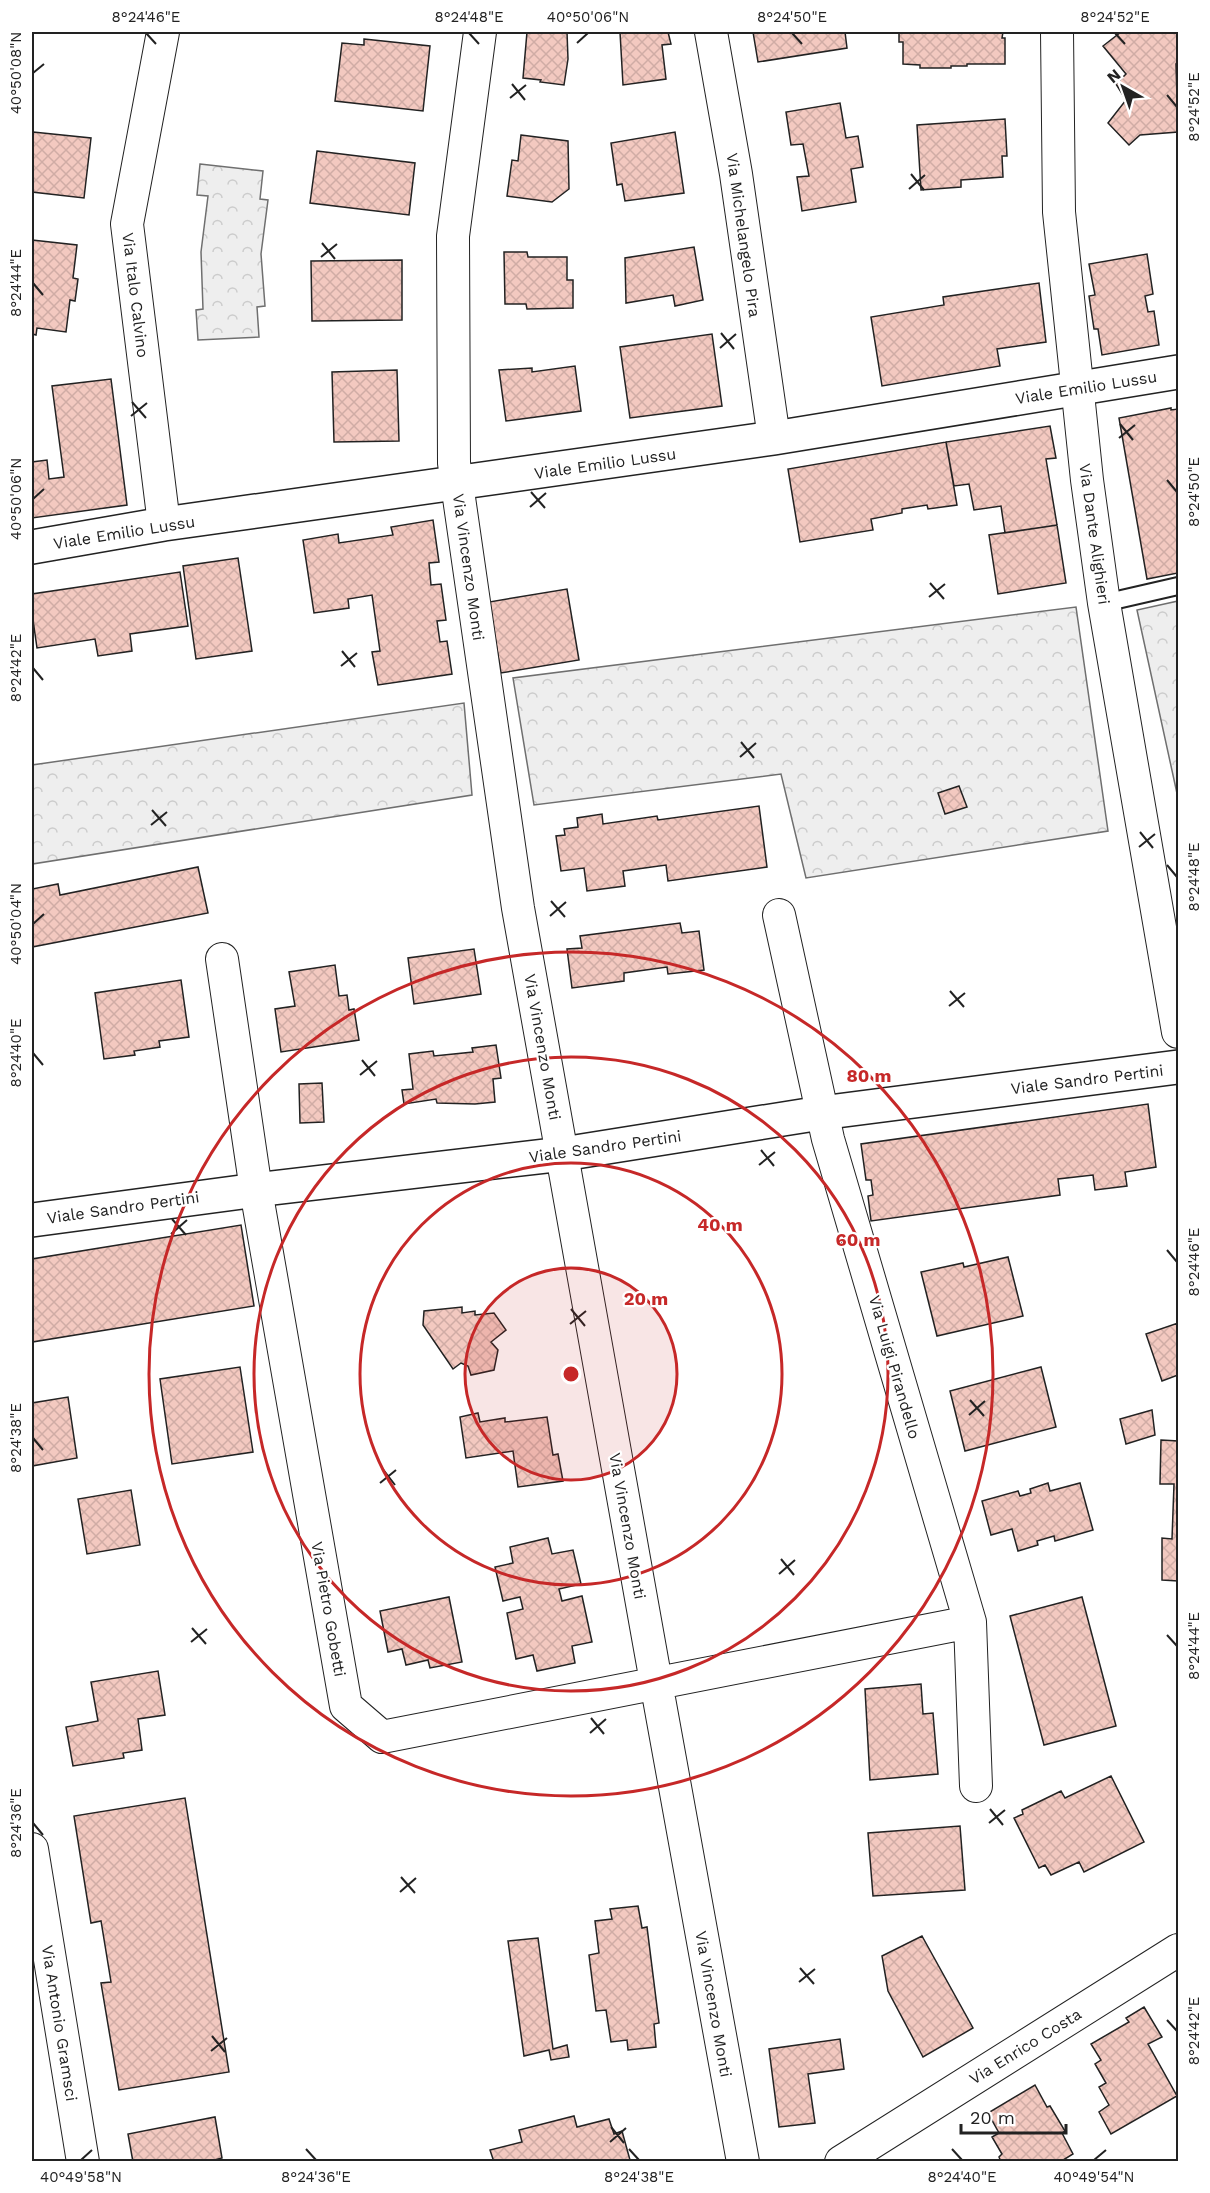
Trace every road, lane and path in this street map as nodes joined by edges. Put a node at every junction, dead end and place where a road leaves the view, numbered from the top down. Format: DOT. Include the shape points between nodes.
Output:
graph roads {
  1 [pos="163,32"];
  2 [pos="480,32"];
  3 [pos="711,32"];
  4 [pos="1058,32"];
  5 [pos="1179,372"];
  6 [pos="1078,389"];
  7 [pos="774,438"];
  8 [pos="457,484"];
  9 [pos="164,524"];
  10 [pos="32,548"];
  11 [pos="1179,586"];
  12 [pos="1104,603"];
  13 [pos="779,915"];
  14 [pos="222,959"];
  15 [pos="1179,1032"];
  16 [pos="1179,1067"];
  17 [pos="821,1113"];
  18 [pos="563,1154"];
  19 [pos="256,1190"];
  20 [pos="32,1220"];
  21 [pos="970,1622"];
  22 [pos="656,1682"];
  23 [pos="976,1786"];
  24 [pos="32,1849"];
  25 [pos="1179,1950"];
  26 [pos="83,2162"];
  27 [pos="743,2162"];
  28 [pos="841,2162"];
  1 -- 9 [label="street, Via Italo Calvino" via="127,224"];
  2 -- 8 [label="street, Via Vincenzo Monti" via="453,236"];
  3 -- 7 [label="street, Via Michelangelo Pira"];
  4 -- 6 [label="street, Via Dante Alighieri" via="1059,212"];
  5 -- 6 [label="street, Viale Emilio Lussu"];
  6 -- 7 [label="street, Viale Emilio Lussu"];
  6 -- 12 [label="street, Via Dante Alighieri"];
  7 -- 8 [label="street, Viale Emilio Lussu"];
  8 -- 9 [label="street, Viale Emilio Lussu"];
  8 -- 18 [label="street, Via Vincenzo Monti" via="518,908"];
  9 -- 10 [label="street, Viale Emilio Lussu"];
  11 -- 12 [label="lane"];
  12 -- 15 [label="street, Via Dante Alighieri"];
  13 -- 17 [label="street, Via Luigi Pirandello"];
  14 -- 19 [label="street"];
  16 -- 17 [label="street, Viale Sandro Pertini"];
  17 -- 18 [label="street, Viale Sandro Pertini"];
  17 -- 21 [label="street, Via Luigi Pirandello"];
  18 -- 19 [label="street, Viale Sandro Pertini"];
  18 -- 22 [label="street, Via Vincenzo Monti"];
  19 -- 20 [label="street, Viale Sandro Pertini"];
  19 -- 22 [label="street, Via Pietro Gobetti" via="346,1706 382,1737"];
  21 -- 22 [label="street"];
  21 -- 23 [label="street, Via Luigi Pirandello"];
  22 -- 27 [label="street, Via Vincenzo Monti"];
  24 -- 26 [label="street, Via Antonio Gramsci"];
  25 -- 28 [label="street, Via Enrico Costa"];
}
